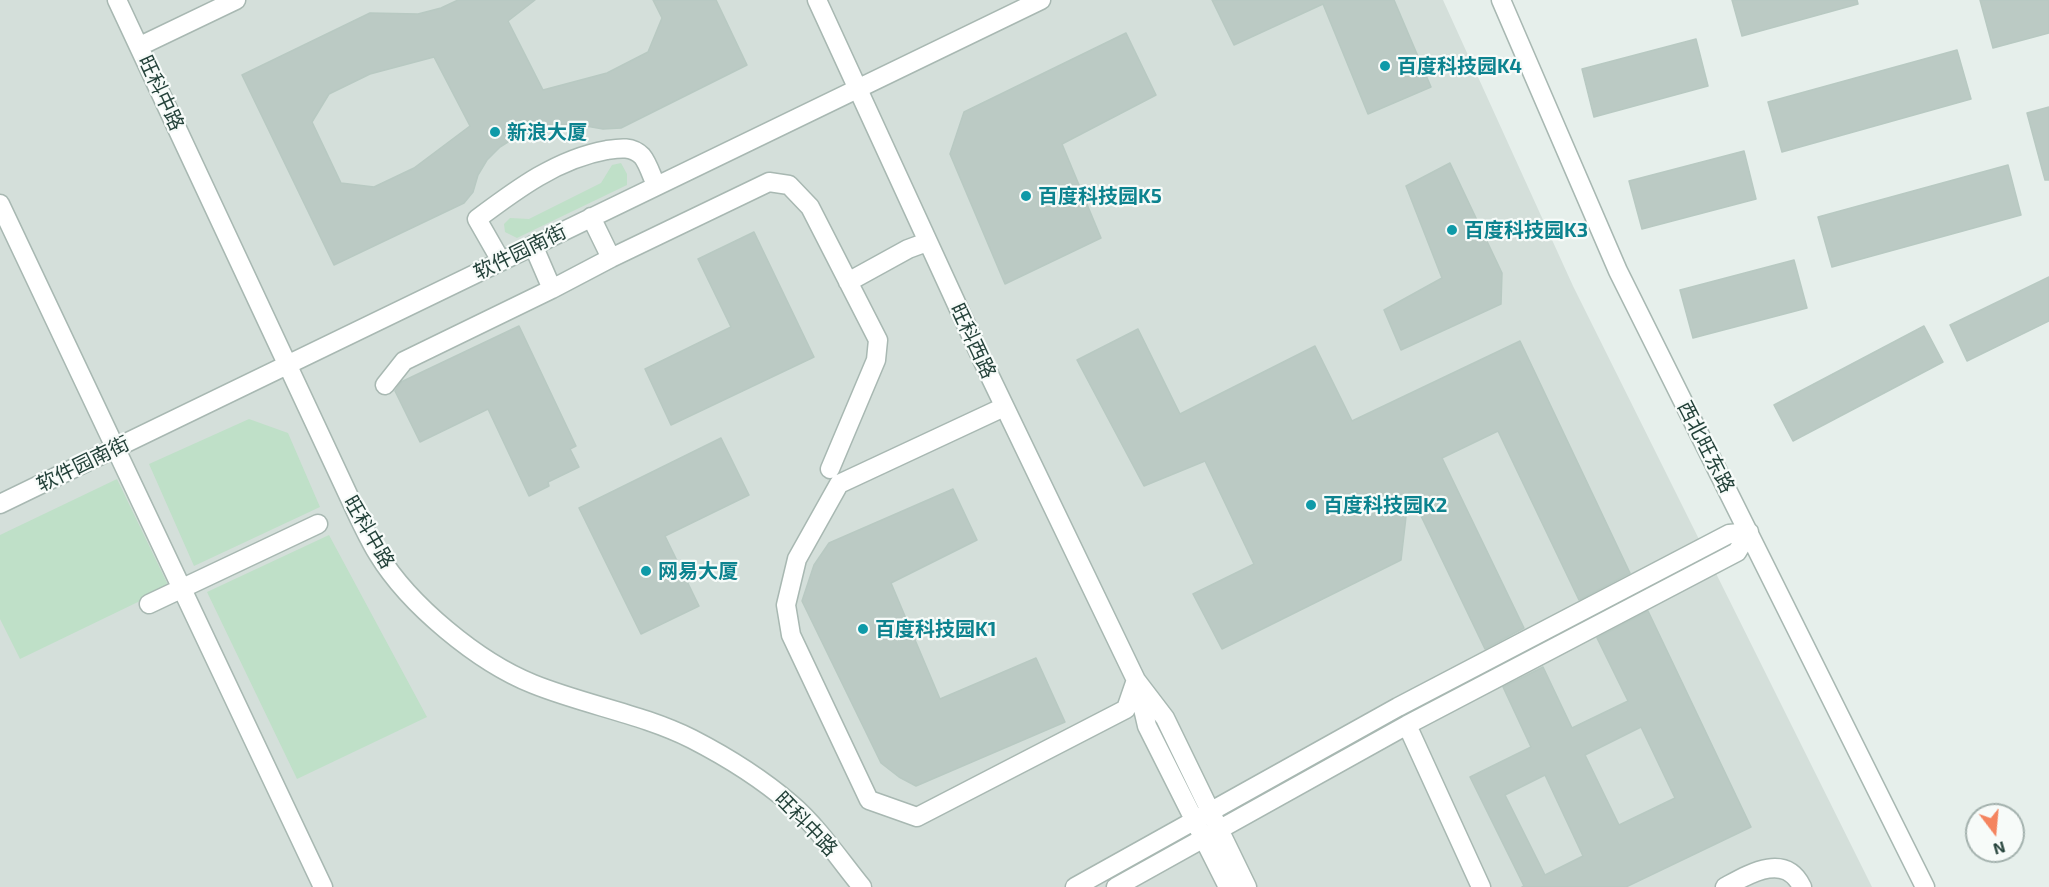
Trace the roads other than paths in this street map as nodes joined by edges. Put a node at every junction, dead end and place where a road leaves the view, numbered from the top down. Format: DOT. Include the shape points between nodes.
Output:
graph roads {
  1 [pos="117,0"];
  2 [pos="236,0"];
  3 [pos="817,0"];
  4 [pos="1041,0"];
  5 [pos="1501,0"];
  6 [pos="140,46"];
  7 [pos="858,87"];
  8 [pos="656,185"];
  9 [pos="0,204"];
  10 [pos="591,217"];
  11 [pos="927,242"];
  12 [pos="533,245"];
  13 [pos="610,258"];
  14 [pos="501,261"];
  15 [pos="848,282"];
  16 [pos="552,289"];
  17 [pos="286,365"];
  18 [pos="385,385"];
  19 [pos="1004,407"];
  20 [pos="116,448"];
  21 [pos="830,469"];
  22 [pos="0,504"];
  23 [pos="318,524"];
  24 [pos="1749,532"];
  25 [pos="182,588"];
  26 [pos="149,604"];
  27 [pos="1136,680"];
  28 [pos="1407,725"];
  29 [pos="1211,812"];
  30 [pos="1194,821"];
  31 [pos="1211,834"];
  32 [pos="323,887"];
  33 [pos="862,887"];
  34 [pos="1075,887"];
  35 [pos="1116,887"];
  36 [pos="1228,887"];
  37 [pos="1247,887"];
  38 [pos="1481,887"];
  39 [pos="1725,887"];
  40 [pos="1802,887"];
  41 [pos="1925,887"];
  1 -- 6 [label="street, 旺科中路"];
  2 -- 6 [label="street"];
  3 -- 7 [label="street, 旺科西路"];
  4 -- 7 [label="street, 软件园南街"];
  5 -- 24 [label="street, 西北旺东路" via="1618,271"];
  6 -- 17 [label="street, 旺科中路"];
  7 -- 8 [label="street, 软件园南街"];
  7 -- 11 [label="street, 旺科西路"];
  8 -- 10 [label="street, 软件园南街"];
  8 -- 14 [label="street" via="642,156 625,147 564,163 477,219"];
  9 -- 20 [label="street"];
  10 -- 12 [label="street, 软件园南街"];
  10 -- 13 [label="street"];
  11 -- 15 [label="street"];
  11 -- 19 [label="street, 旺科西路"];
  12 -- 14 [label="street, 软件园南街"];
  12 -- 16 [label="street"];
  13 -- 15 [label="street" via="769,182 789,185 810,207"];
  13 -- 16 [label="street"];
  14 -- 17 [label="street, 软件园南街"];
  15 -- 21 [label="street" via="878,340 876,360"];
  16 -- 18 [label="street" via="404,361"];
  17 -- 20 [label="street, 软件园南街"];
  17 -- 33 [label="street, 旺科中路" via="378,555 424,609 507,672 654,723 692,739 736,765 793,805"];
  19 -- 27 [label="street, 旺科西路"];
  19 -- 27 [label="street" via="839,484 797,559 786,605 791,635 869,800 917,817 1126,709"];
  20 -- 22 [label="street, 软件园南街"];
  20 -- 25 [label="street"];
  23 -- 25 [label="street"];
  24 -- 28 [label="street" via="1737,552"];
  24 -- 29 [label="street" via="1728,534 1398,707"];
  24 -- 41 [label="street, 西北旺东路"];
  25 -- 26 [label="street"];
  25 -- 32 [label="street"];
  27 -- 29 [label="street" via="1165,718"];
  27 -- 30 [label="street" via="1147,726"];
  28 -- 31 [label="street"];
  28 -- 38 [label="street"];
  29 -- 30 [label="street"];
  29 -- 31 [label="street"];
  30 -- 31 [label="street"];
  30 -- 34 [label="street"];
  31 -- 35 [label="street"];
  31 -- 36 [label="street"];
  31 -- 37 [label="street"];
  39 -- 40 [label="street" via="1752,872 1776,867 1787,871"];
}
